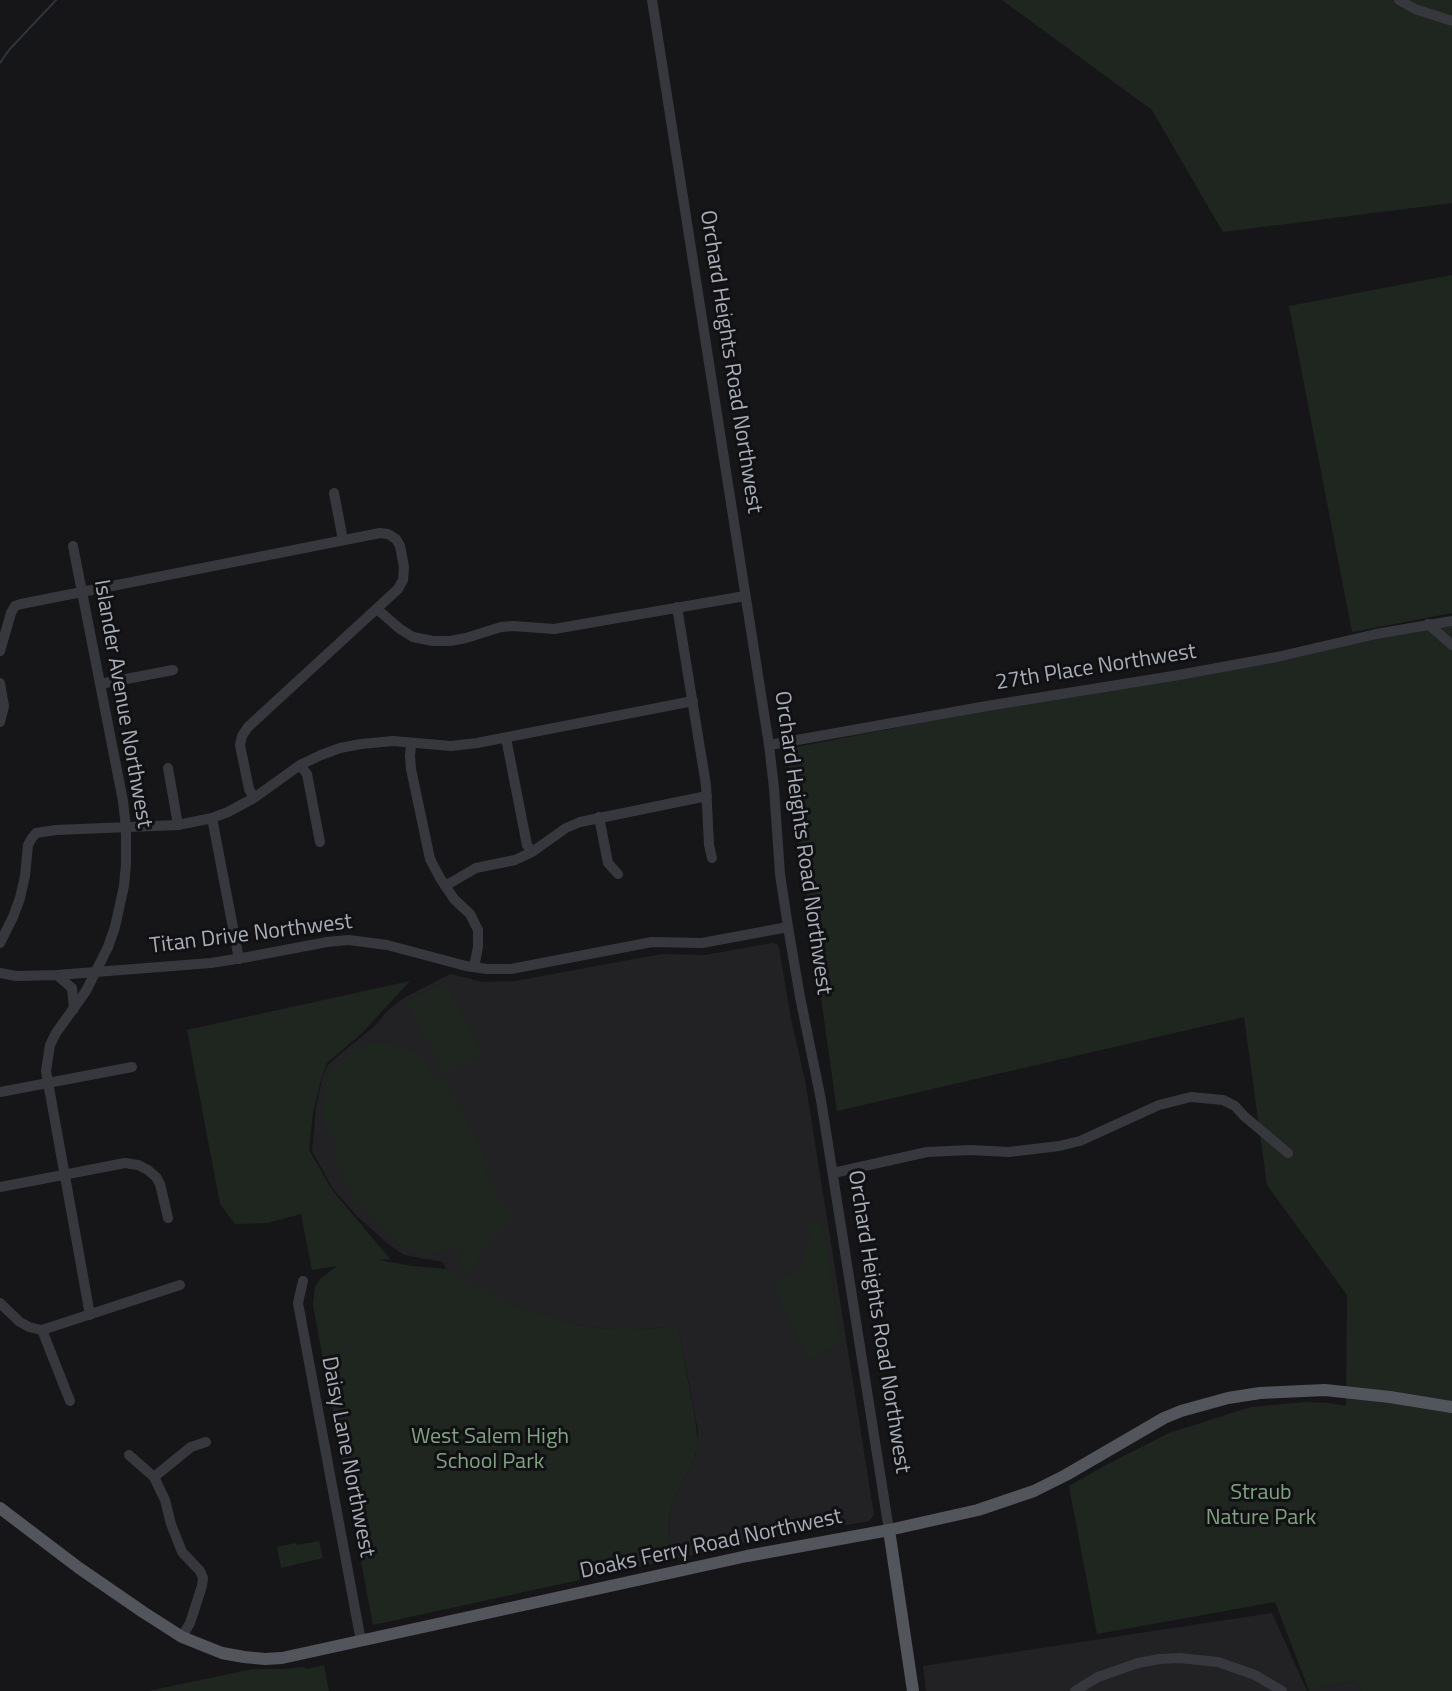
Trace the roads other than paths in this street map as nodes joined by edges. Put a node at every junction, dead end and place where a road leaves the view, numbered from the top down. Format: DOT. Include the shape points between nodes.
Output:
graph roads {
  1 [pos="652,0"];
  2 [pos="1399,0"];
  3 [pos="1452,21"];
  4 [pos="334,493"];
  5 [pos="343,540"];
  6 [pos="73,546"];
  7 [pos="82,592"];
  8 [pos="746,596"];
  9 [pos="677,607"];
  10 [pos="377,609"];
  11 [pos="1452,621"];
  12 [pos="1428,624"];
  13 [pos="1452,645"];
  14 [pos="0,651"];
  15 [pos="173,670"];
  16 [pos="0,683"];
  17 [pos="100,684"];
  18 [pos="693,701"];
  19 [pos="0,722"];
  20 [pos="506,738"];
  21 [pos="411,743"];
  22 [pos="769,745"];
  23 [pos="300,765"];
  24 [pos="168,768"];
  25 [pos="707,796"];
  26 [pos="254,798"];
  27 [pos="599,817"];
  28 [pos="212,818"];
  29 [pos="178,825"];
  30 [pos="126,828"];
  31 [pos="320,842"];
  32 [pos="532,852"];
  33 [pos="712,858"];
  34 [pos="618,874"];
  35 [pos="445,886"];
  36 [pos="788,927"];
  37 [pos="0,943"];
  38 [pos="239,959"];
  39 [pos="474,967"];
  40 [pos="0,973"];
  41 [pos="96,973"];
  42 [pos="57,975"];
  43 [pos="74,1009"];
  44 [pos="132,1067"];
  45 [pos="47,1083"];
  46 [pos="0,1092"];
  47 [pos="1288,1153"];
  48 [pos="833,1173"];
  49 [pos="64,1174"];
  50 [pos="0,1187"];
  51 [pos="168,1218"];
  52 [pos="303,1281"];
  53 [pos="180,1285"];
  54 [pos="0,1303"];
  55 [pos="90,1315"];
  56 [pos="42,1330"];
  57 [pos="70,1401"];
  58 [pos="1452,1407"];
  59 [pos="206,1443"];
  60 [pos="129,1455"];
  61 [pos="154,1477"];
  62 [pos="0,1508"];
  63 [pos="889,1530"];
  64 [pos="182,1637"];
  65 [pos="361,1641"];
  66 [pos="913,1691"];
  67 [pos="1075,1691"];
  68 [pos="1282,1691"];
  1 -- 8 [label="street, Orchard Heights Road Northwest"];
  2 -- 3 [label="street"];
  4 -- 5 [label="street"];
  5 -- 7 [label="street"];
  5 -- 10 [label="street" via="380,533 396,539 400,546 403,580"];
  6 -- 7 [label="street, Islander Avenue Northwest"];
  7 -- 14 [label="street" via="15,606"];
  7 -- 17 [label="street, Islander Avenue Northwest"];
  8 -- 9 [label="street"];
  8 -- 22 [label="street, Orchard Heights Road Northwest"];
  9 -- 10 [label="street" via="554,628 501,627 450,642 412,637"];
  9 -- 18 [label="street"];
  10 -- 26 [label="street" via="242,736 246,778"];
  11 -- 12 [label="street, 27th Place Northwest"];
  12 -- 13 [label="street"];
  12 -- 22 [label="street, 27th Place Northwest" via="1277,657"];
  15 -- 17 [label="street"];
  16 -- 19 [label="street" via="4,706"];
  17 -- 30 [label="street, Islander Avenue Northwest"];
  18 -- 20 [label="street"];
  18 -- 25 [label="street"];
  20 -- 21 [label="street" via="451,746"];
  20 -- 32 [label="street" via="527,845"];
  21 -- 23 [label="street" via="361,744"];
  21 -- 35 [label="street" via="411,769 426,846"];
  22 -- 36 [label="street, Orchard Heights Road Northwest"];
  23 -- 26 [label="street"];
  23 -- 31 [label="street" via="307,774"];
  24 -- 29 [label="street"];
  25 -- 27 [label="street"];
  25 -- 33 [label="street"];
  26 -- 28 [label="street"];
  27 -- 32 [label="street" via="566,828"];
  27 -- 34 [label="street" via="608,863"];
  28 -- 29 [label="street"];
  28 -- 38 [label="street"];
  29 -- 30 [label="street"];
  30 -- 37 [label="street" via="36,833 28,845 20,898"];
  30 -- 41 [label="street, Islander Avenue Northwest" via="120,908"];
  32 -- 35 [label="street" via="515,860 476,868"];
  35 -- 39 [label="street" via="470,914 478,930"];
  36 -- 39 [label="street, Titan Drive Northwest" via="702,943 652,942 510,969"];
  36 -- 48 [label="street, Orchard Heights Road Northwest"];
  38 -- 39 [label="street, Titan Drive Northwest" via="349,940 387,945"];
  38 -- 41 [label="street, Titan Drive Northwest"];
  40 -- 42 [label="street, Titan Drive Northwest"];
  41 -- 42 [label="street, Titan Drive Northwest"];
  41 -- 43 [label="street, Islander Avenue Northwest"];
  42 -- 43 [label="street" via="72,988"];
  43 -- 45 [label="street, Islander Avenue Northwest" via="50,1045"];
  44 -- 45 [label="street"];
  45 -- 46 [label="street"];
  45 -- 49 [label="street, Islander Avenue Northwest"];
  47 -- 48 [label="street" via="1235,1106 1223,1100 1191,1097 1159,1105 1090,1137 1059,1146 1009,1152 943,1150"];
  48 -- 63 [label="street, Orchard Heights Road Northwest"];
  49 -- 50 [label="street"];
  49 -- 51 [label="street" via="125,1163 138,1165 160,1184"];
  49 -- 55 [label="street, Islander Avenue Northwest"];
  52 -- 65 [label="street, Daisy Lane Northwest" via="298,1303"];
  53 -- 55 [label="street"];
  54 -- 56 [label="street" via="20,1322"];
  55 -- 56 [label="street"];
  56 -- 57 [label="street"];
  58 -- 63 [label="main road, Doaks Ferry Road Northwest" via="1325,1390 1228,1398 1164,1418 1023,1495 978,1510"];
  59 -- 61 [label="street" via="191,1447"];
  60 -- 61 [label="street"];
  61 -- 64 [label="street" via="182,1552 203,1578"];
  62 -- 64 [label="main road, Doaks Ferry Road Northwest" via="79,1568"];
  63 -- 65 [label="main road, Doaks Ferry Road Northwest" via="747,1556"];
  63 -- 66 [label="main road, Orchard Heights Road Northwest"];
  64 -- 65 [label="main road, Doaks Ferry Road Northwest" via="222,1653 265,1659"];
  67 -- 68 [label="street" via="1098,1677 1138,1663 1179,1658 1227,1665"];
}
